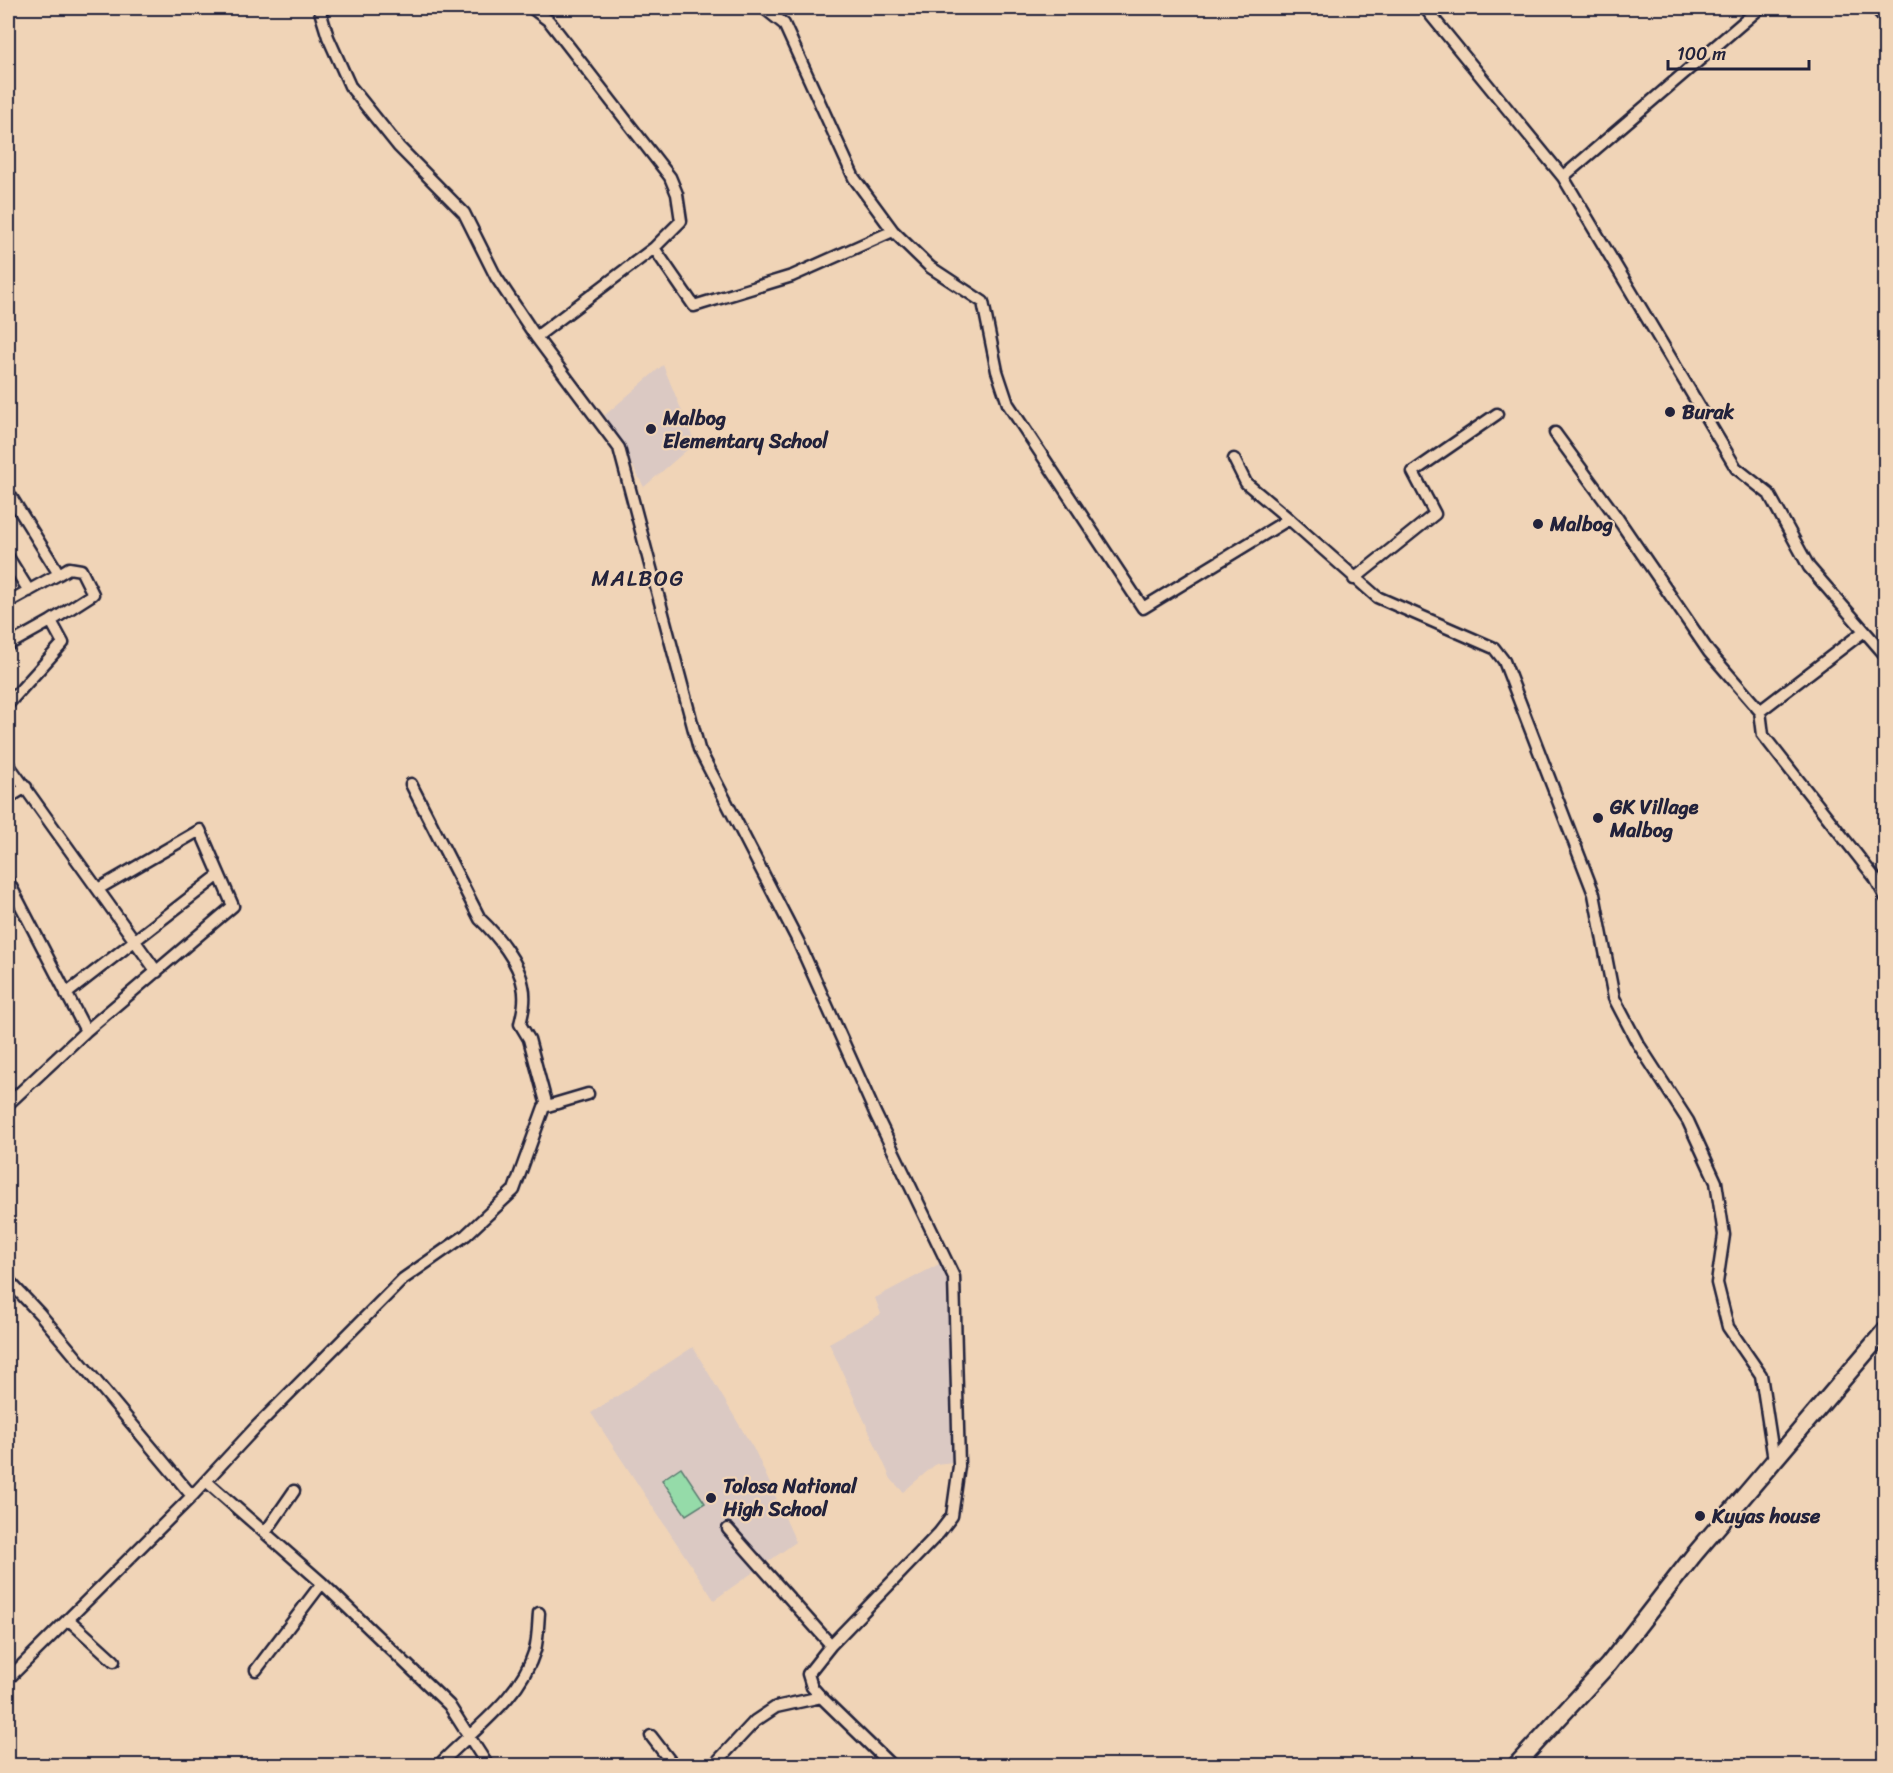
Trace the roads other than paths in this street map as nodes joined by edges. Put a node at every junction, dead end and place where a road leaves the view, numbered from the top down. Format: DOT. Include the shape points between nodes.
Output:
graph roads {
  1 [pos="319,8"];
  2 [pos="532,8"];
  3 [pos="764,8"];
  4 [pos="1425,8"];
  5 [pos="1760,8"];
  6 [pos="1876,8"];
  7 [pos="1886,20"];
  8 [pos="1563,177"];
  9 [pos="893,231"];
  10 [pos="654,248"];
  11 [pos="536,337"];
  12 [pos="1497,414"];
  13 [pos="1555,433"];
  14 [pos="1234,459"];
  15 [pos="8,492"];
  16 [pos="1289,519"];
  17 [pos="8,557"];
  18 [pos="59,574"];
  19 [pos="1354,579"];
  20 [pos="29,591"];
  21 [pos="8,602"];
  22 [pos="51,621"];
  23 [pos="1863,632"];
  24 [pos="8,645"];
  25 [pos="1886,656"];
  26 [pos="8,704"];
  27 [pos="1760,711"];
  28 [pos="8,764"];
  29 [pos="411,784"];
  30 [pos="26,787"];
  31 [pos="8,798"];
  32 [pos="219,875"];
  33 [pos="8,881"];
  34 [pos="98,889"];
  35 [pos="1886,898"];
  36 [pos="135,942"];
  37 [pos="157,972"];
  38 [pos="66,994"];
  39 [pos="86,1031"];
  40 [pos="588,1094"];
  41 [pos="8,1104"];
  42 [pos="547,1106"];
  43 [pos="8,1280"];
  44 [pos="1884,1334"];
  45 [pos="1774,1460"];
  46 [pos="206,1481"];
  47 [pos="294,1491"];
  48 [pos="192,1496"];
  49 [pos="728,1530"];
  50 [pos="265,1533"];
  51 [pos="322,1583"];
  52 [pos="539,1613"];
  53 [pos="68,1618"];
  54 [pos="831,1645"];
  55 [pos="114,1661"];
  56 [pos="256,1670"];
  57 [pos="8,1679"];
  58 [pos="821,1697"];
  59 [pos="469,1734"];
  60 [pos="651,1736"];
  61 [pos="438,1766"];
  62 [pos="488,1766"];
  63 [pos="674,1766"];
  64 [pos="713,1766"];
  65 [pos="892,1766"];
  66 [pos="1515,1766"];
  1 -- 11 [label="street" via="350,86 399,147 464,213 496,277"];
  2 -- 10 [label="street" via="549,21 670,177 678,194 681,220"];
  3 -- 9 [label="street" via="784,24 854,178"];
  4 -- 8 [label="street"];
  5 -- 8 [label="street"];
  6 -- 7 [label="street"];
  8 -- 23 [label="street" via="1736,468 1768,494 1809,567"];
  9 -- 10 [label="street" via="792,276 694,306"];
  9 -- 16 [label="street" via="930,267 983,302 1008,404 1143,608"];
  10 -- 11 [label="street"];
  11 -- 54 [label="street" via="619,447 699,748 798,940 954,1278 959,1466 952,1516"];
  12 -- 19 [label="street" via="1413,472 1435,514"];
  13 -- 27 [label="street" via="1709,652"];
  14 -- 16 [label="street" via="1246,483"];
  15 -- 18 [label="street"];
  16 -- 19 [label="street"];
  17 -- 20 [label="street"];
  18 -- 20 [label="street"];
  18 -- 22 [label="street" via="69,568 81,570 93,594"];
  19 -- 45 [label="street" via="1377,597 1494,648 1504,662 1594,894 1614,998 1688,1121 1716,1182 1724,1235 1717,1283 1728,1327 1761,1375"];
  20 -- 21 [label="street"];
  22 -- 24 [label="street"];
  22 -- 26 [label="street" via="63,644"];
  23 -- 25 [label="street"];
  23 -- 27 [label="street"];
  27 -- 35 [label="street" via="1763,735 1875,878"];
  28 -- 30 [label="street"];
  29 -- 42 [label="street" via="480,919 497,934 524,985 520,1024 529,1039"];
  30 -- 31 [label="street"];
  30 -- 34 [label="street"];
  32 -- 34 [label="street" via="200,830"];
  32 -- 36 [label="street"];
  32 -- 37 [label="street" via="233,906"];
  33 -- 38 [label="street"];
  34 -- 36 [label="street"];
  36 -- 37 [label="street"];
  36 -- 38 [label="street"];
  37 -- 39 [label="street"];
  38 -- 39 [label="street"];
  39 -- 41 [label="street"];
  40 -- 42 [label="street"];
  42 -- 46 [label="street" via="513,1190 466,1235 403,1279"];
  43 -- 48 [label="street"];
  44 -- 45 [label="street"];
  45 -- 66 [label="street" via="1608,1665"];
  46 -- 48 [label="street"];
  46 -- 50 [label="street"];
  47 -- 50 [label="street"];
  48 -- 53 [label="street"];
  49 -- 54 [label="street"];
  50 -- 51 [label="street"];
  51 -- 56 [label="street"];
  51 -- 59 [label="street" via="449,1705"];
  52 -- 59 [label="street" via="535,1650 523,1675 505,1703"];
  53 -- 55 [label="street"];
  53 -- 57 [label="street"];
  54 -- 58 [label="street" via="808,1674"];
  58 -- 64 [label="street" via="776,1707 755,1721"];
  58 -- 65 [label="street"];
  59 -- 61 [label="street"];
  59 -- 62 [label="street"];
  60 -- 63 [label="street"];
}
